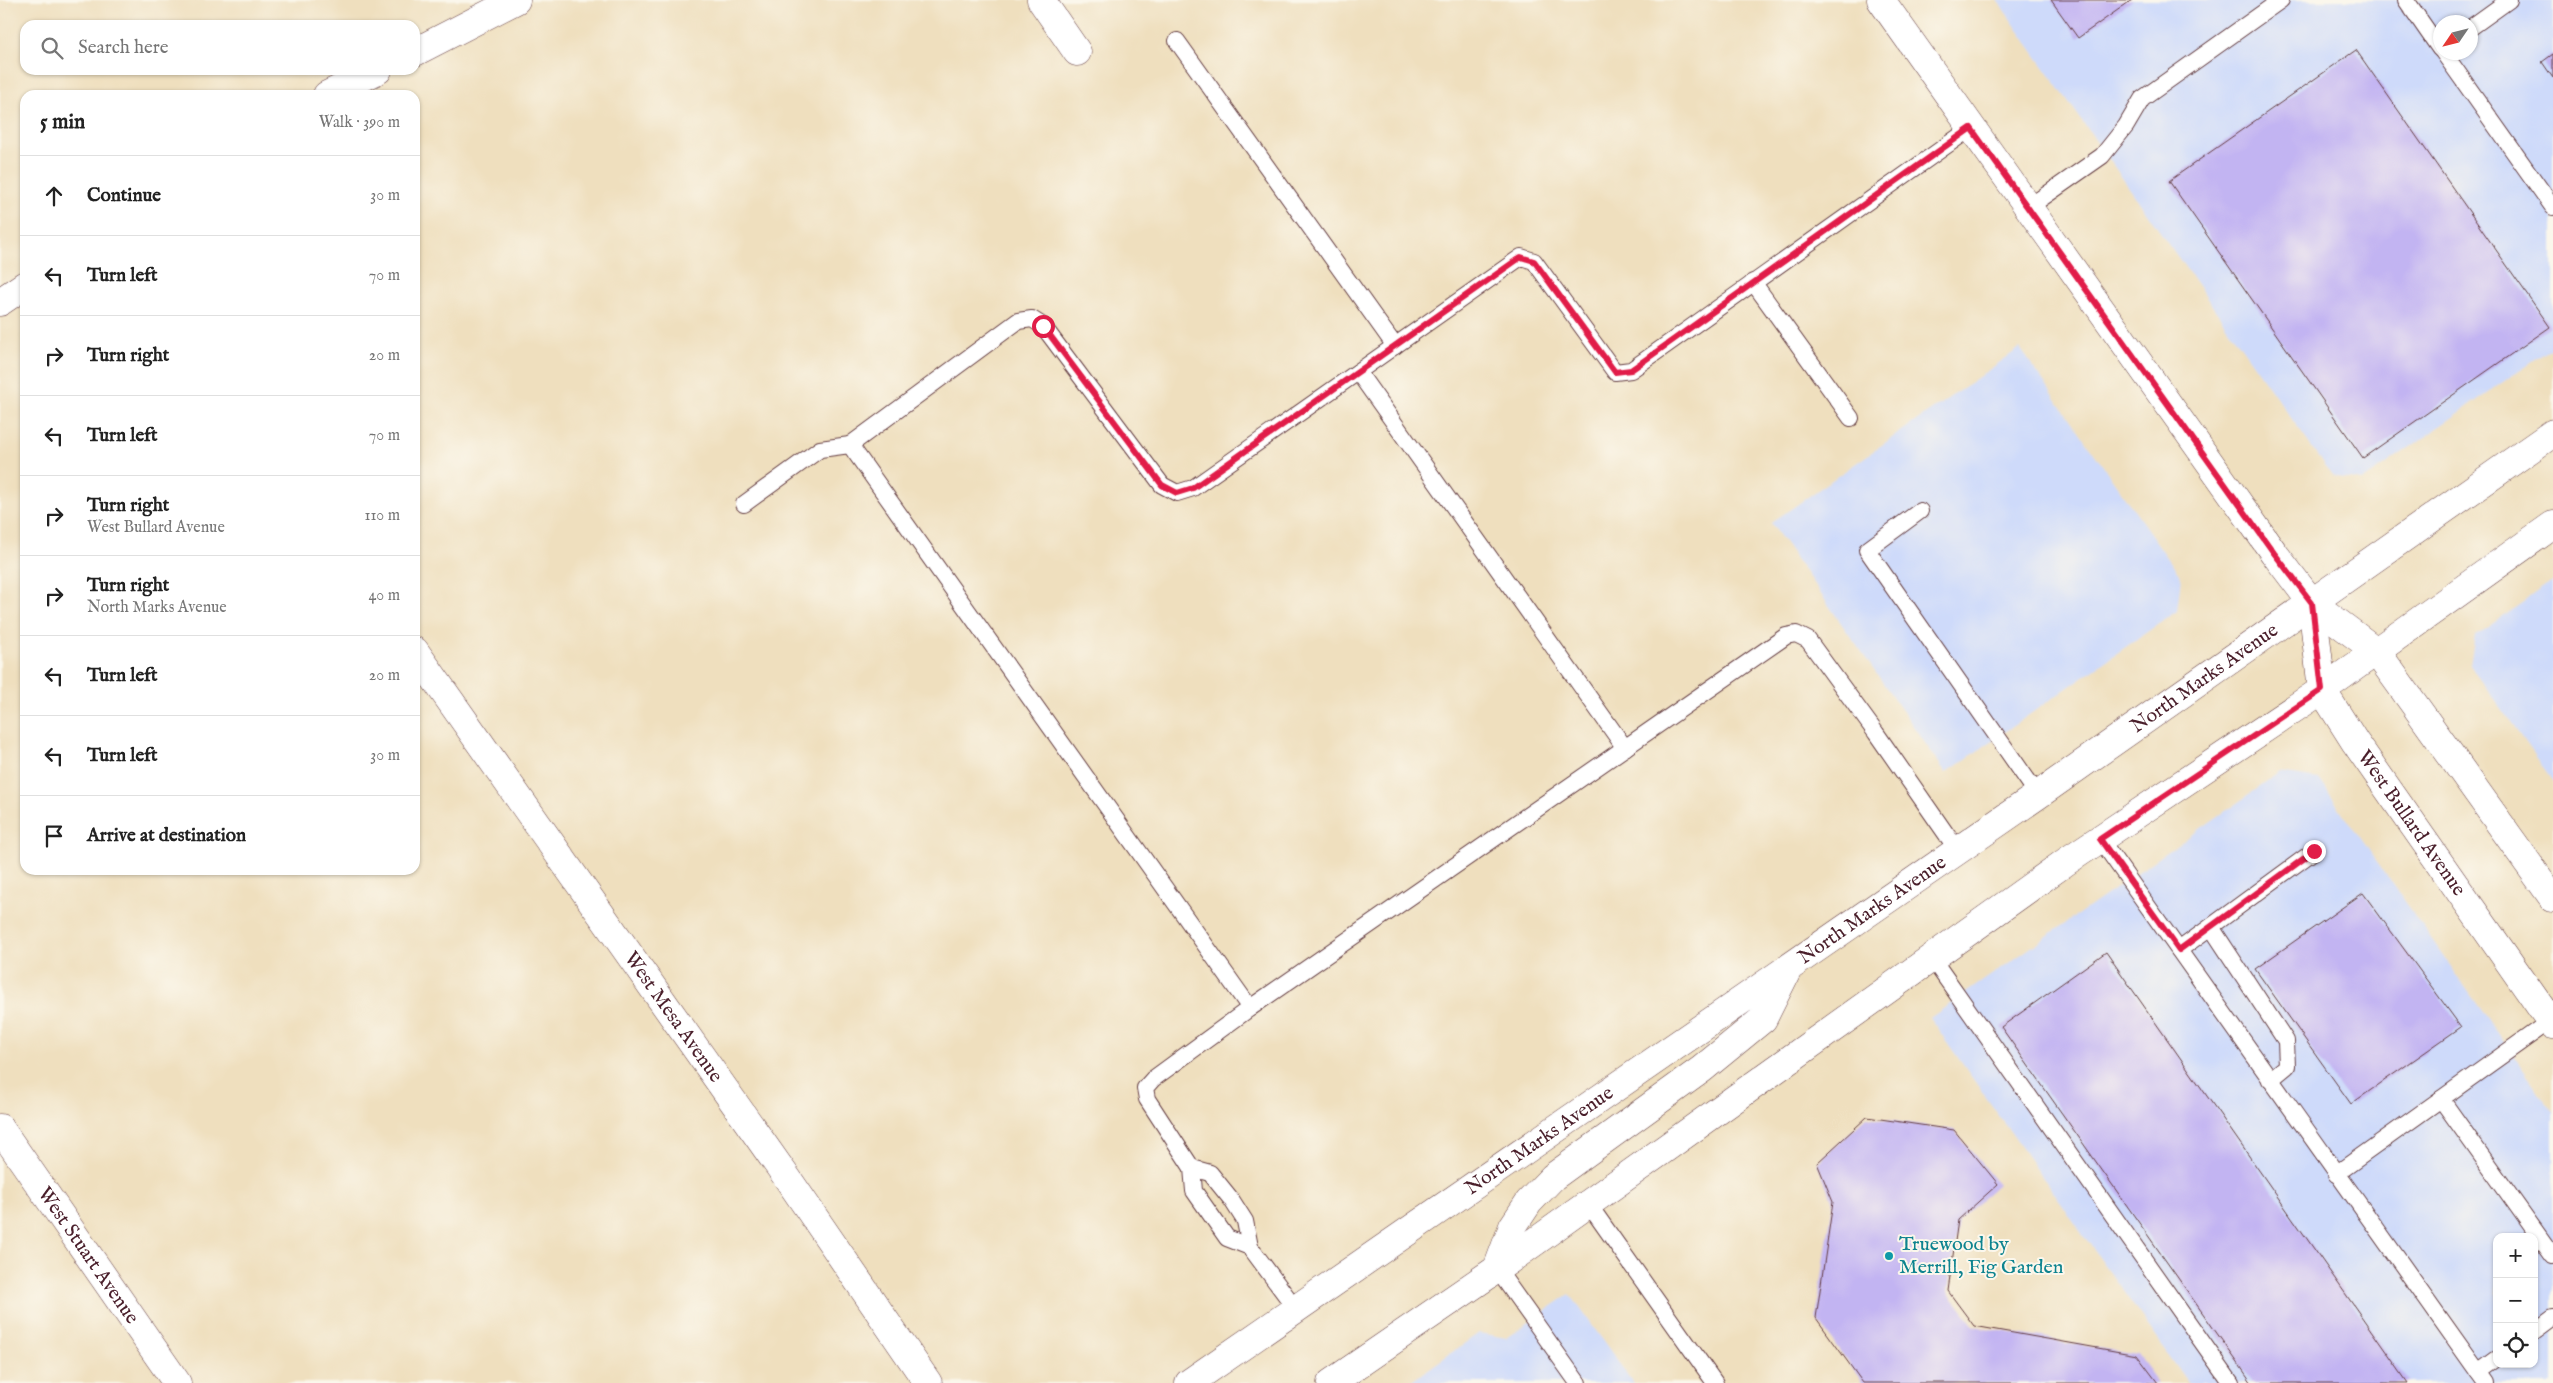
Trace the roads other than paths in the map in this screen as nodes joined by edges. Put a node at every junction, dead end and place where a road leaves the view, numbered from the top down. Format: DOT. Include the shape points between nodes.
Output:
graph roads {
  1 [pos="516,0"];
  2 [pos="1041,0"];
  3 [pos="1881,0"];
  4 [pos="2281,0"];
  5 [pos="2406,0"];
  6 [pos="2509,0"];
  7 [pos="2478,22"];
  8 [pos="2433,38"];
  9 [pos="1177,41"];
  10 [pos="420,49"];
  11 [pos="1077,52"];
  12 [pos="2449,60"];
  13 [pos="368,75"];
  14 [pos="337,90"];
  15 [pos="1971,128"];
  16 [pos="2028,207"];
  17 [pos="2553,207"];
  18 [pos="1753,282"];
  19 [pos="20,288"];
  20 [pos="0,302"];
  21 [pos="1395,346"];
  22 [pos="1358,372"];
  23 [pos="1851,418"];
  24 [pos="2553,433"];
  25 [pos="850,444"];
  26 [pos="744,504"];
  27 [pos="1920,511"];
  28 [pos="2553,525"];
  29 [pos="2312,603"];
  30 [pos="2376,651"];
  31 [pos="420,658"];
  32 [pos="2322,690"];
  33 [pos="1625,748"];
  34 [pos="2038,796"];
  35 [pos="2100,839"];
  36 [pos="1958,851"];
  37 [pos="2314,851"];
  38 [pos="2553,898"];
  39 [pos="2211,927"];
  40 [pos="2179,950"];
  41 [pos="1931,957"];
  42 [pos="1787,970"];
  43 [pos="1250,1008"];
  44 [pos="2552,1023"];
  45 [pos="2270,1080"];
  46 [pos="2441,1099"];
  47 [pos="0,1128"];
  48 [pos="1192,1168"];
  49 [pos="2336,1174"];
  50 [pos="1587,1202"];
  51 [pos="1250,1247"];
  52 [pos="2553,1256"];
  53 [pos="1497,1269"];
  54 [pos="1296,1309"];
  55 [pos="2553,1318"];
  56 [pos="2538,1329"];
  57 [pos="2493,1363"];
  58 [pos="2482,1377"];
  59 [pos="1573,1381"];
  60 [pos="177,1383"];
  61 [pos="928,1383"];
  62 [pos="1190,1383"];
  63 [pos="1331,1383"];
  64 [pos="1715,1383"];
  65 [pos="2231,1383"];
  1 -- 10 [label="main road"];
  2 -- 11 [label="main road"];
  3 -- 15 [label="main road"];
  4 -- 16 [label="lane" via="2142,99 2102,156"];
  5 -- 8 [label="lane"];
  6 -- 7 [label="lane"];
  9 -- 21 [label="lane"];
  12 -- 17 [label="lane"];
  13 -- 14 [label="main road"];
  15 -- 16 [label="main road"];
  15 -- 18 [label="lane"];
  16 -- 29 [label="main road"];
  18 -- 21 [label="lane" via="1631,370 1615,372 1534,261 1521,257"];
  18 -- 23 [label="lane"];
  19 -- 20 [label="main road"];
  21 -- 22 [label="lane"];
  22 -- 25 [label="lane" via="1193,488 1177,493 1162,485 1043,326 1032,319 1018,321"];
  22 -- 33 [label="lane"];
  24 -- 29 [label="main road, North Marks Avenue"];
  25 -- 26 [label="lane" via="820,450"];
  25 -- 43 [label="lane"];
  27 -- 34 [label="lane" via="1867,550"];
  28 -- 30 [label="main road"];
  29 -- 30 [label="main road"];
  29 -- 32 [label="main road, West Bullard Avenue"];
  29 -- 34 [label="main road, North Marks Avenue"];
  30 -- 32 [label="main road"];
  30 -- 38 [label="main road"];
  31 -- 61 [label="main road, West Mesa Avenue"];
  32 -- 35 [label="main road"];
  32 -- 44 [label="main road, West Bullard Avenue"];
  33 -- 36 [label="lane" via="1786,636 1796,634 1808,640"];
  33 -- 43 [label="lane"];
  34 -- 36 [label="main road, North Marks Avenue"];
  35 -- 40 [label="lane"];
  35 -- 41 [label="main road"];
  36 -- 42 [label="main road, North Marks Avenue"];
  37 -- 39 [label="lane"];
  39 -- 40 [label="lane"];
  39 -- 45 [label="lane" via="2286,1041 2287,1066"];
  40 -- 45 [label="lane"];
  41 -- 50 [label="main road"];
  41 -- 65 [label="lane"];
  42 -- 53 [label="main road" via="1763,1019 1702,1069 1553,1177 1529,1202 1513,1226"];
  42 -- 54 [label="main road, North Marks Avenue"];
  43 -- 48 [label="lane" via="1145,1088 1147,1099"];
  44 -- 46 [label="lane"];
  45 -- 49 [label="lane"];
  46 -- 49 [label="lane"];
  46 -- 52 [label="lane"];
  47 -- 60 [label="main road, West Stuart Avenue"];
  48 -- 51 [label="lane" via="1210,1173 1231,1199 1245,1221"];
  48 -- 51 [label="lane" via="1194,1191 1227,1238"];
  49 -- 58 [label="lane"];
  50 -- 53 [label="main road"];
  50 -- 64 [label="lane"];
  51 -- 54 [label="lane"];
  53 -- 59 [label="lane"];
  53 -- 63 [label="main road"];
  54 -- 62 [label="main road, North Marks Avenue"];
  55 -- 56 [label="lane"];
  57 -- 58 [label="lane"];
}
